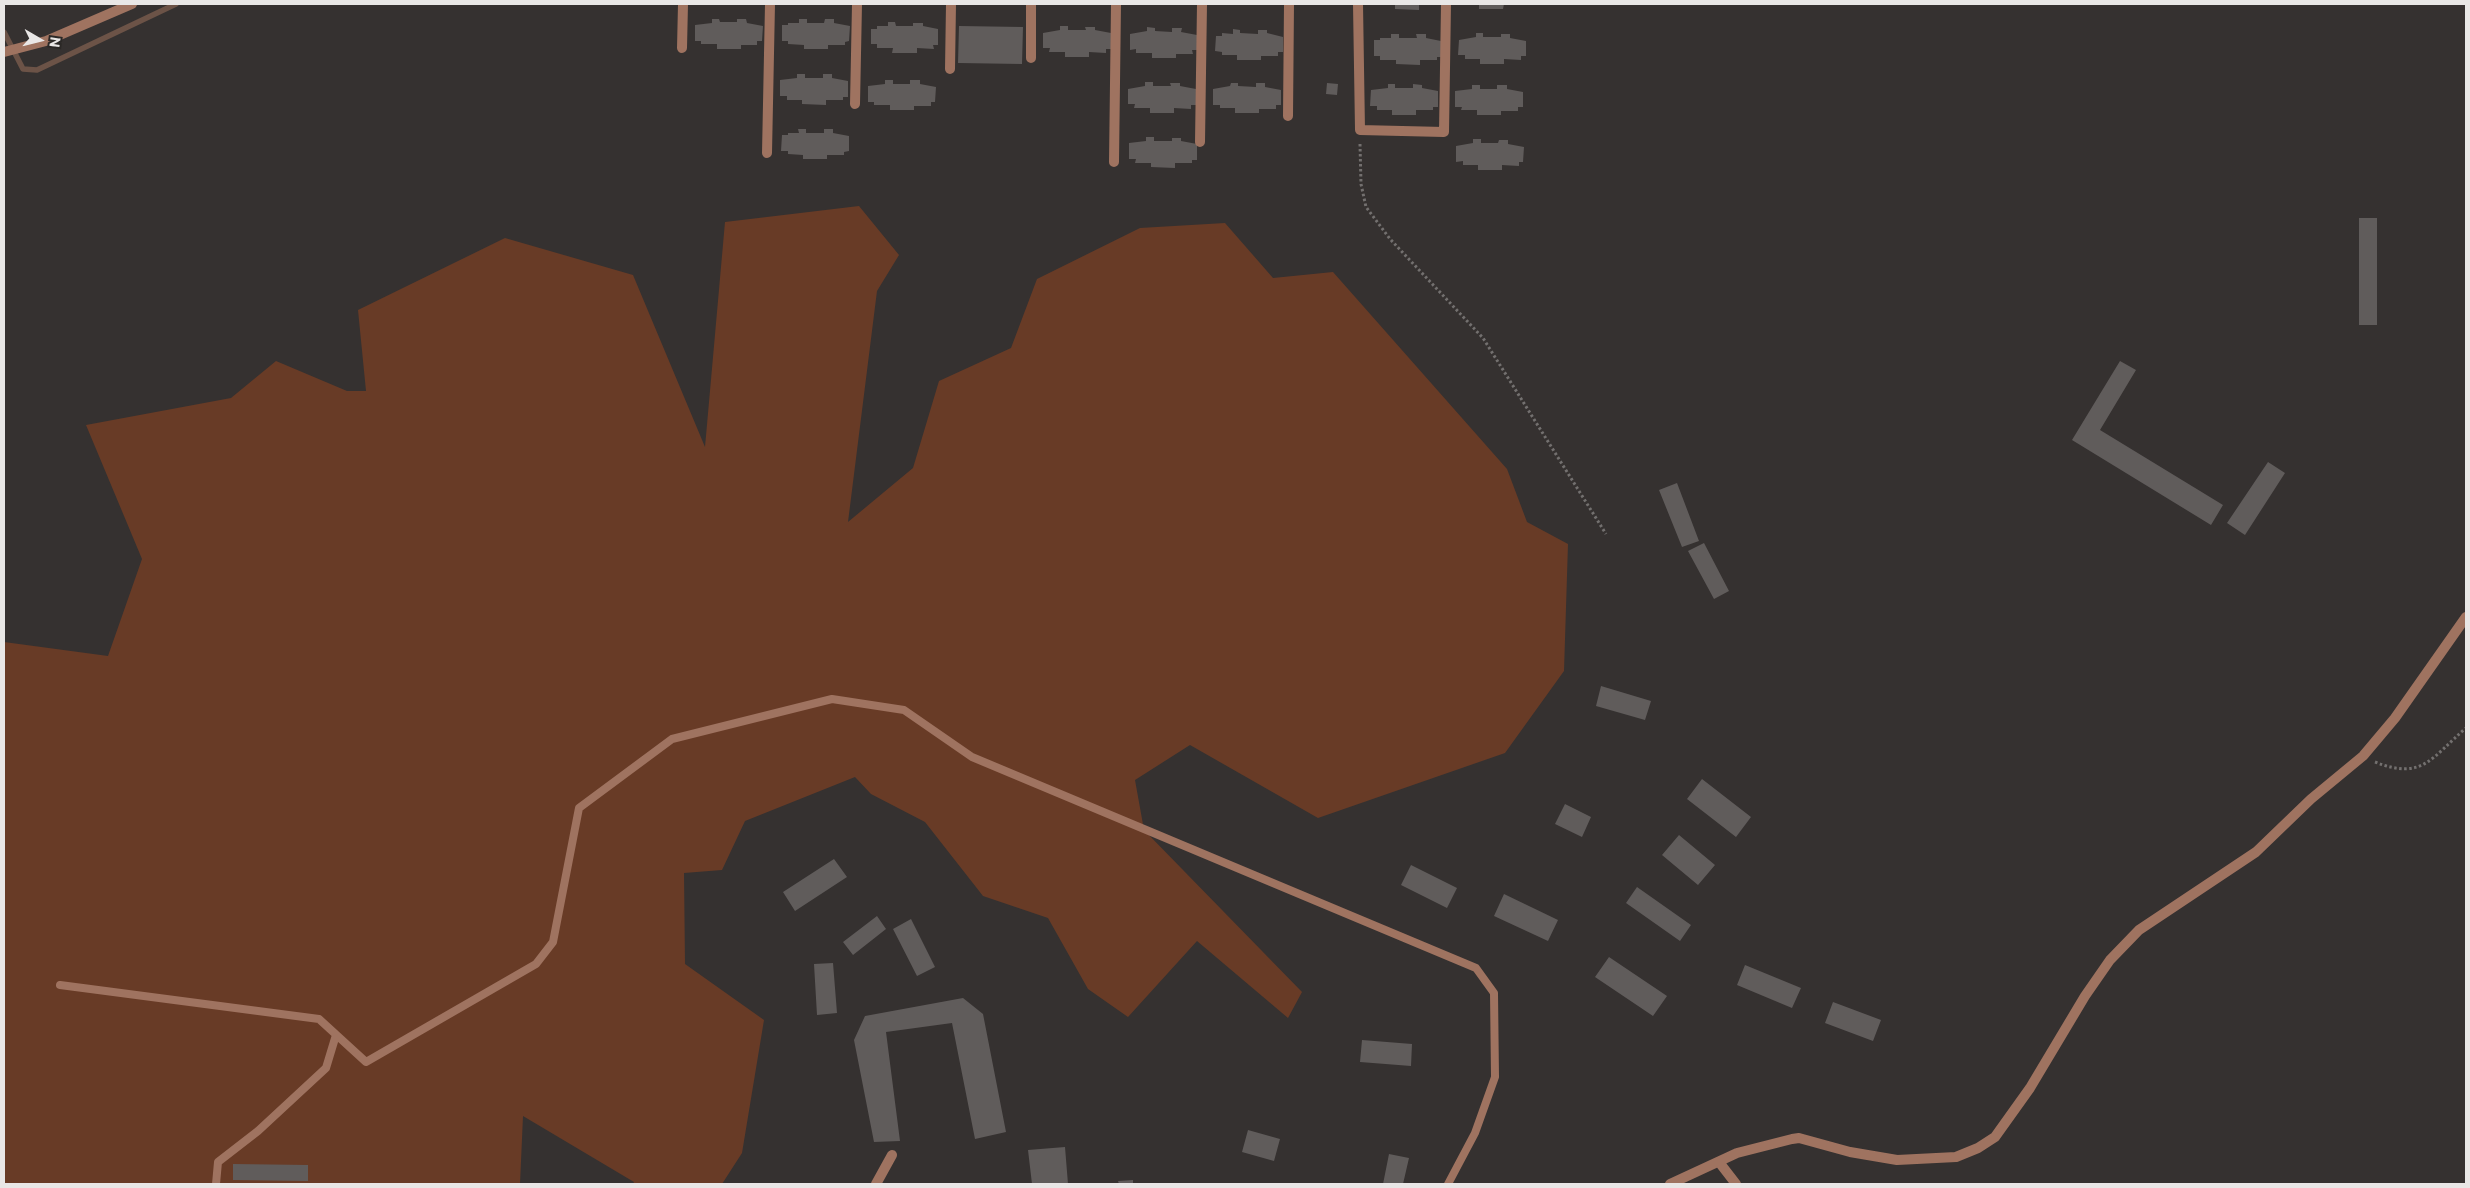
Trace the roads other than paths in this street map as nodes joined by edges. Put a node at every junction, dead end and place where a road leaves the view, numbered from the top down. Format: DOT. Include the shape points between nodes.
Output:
graph roads {
  1 [pos="132,4"];
  2 [pos="683,4"];
  3 [pos="770,4"];
  4 [pos="857,4"];
  5 [pos="951,4"];
  6 [pos="1032,4"];
  7 [pos="1116,4"];
  8 [pos="1202,4"];
  9 [pos="1289,4"];
  10 [pos="1358,4"];
  11 [pos="1446,4"];
  12 [pos="682,48"];
  13 [pos="4,52"];
  14 [pos="1031,58"];
  15 [pos="950,69"];
  16 [pos="855,104"];
  17 [pos="1288,116"];
  18 [pos="1200,142"];
  19 [pos="767,152"];
  20 [pos="1114,162"];
  21 [pos="2466,617"];
  22 [pos="60,985"];
  23 [pos="336,1035"];
  24 [pos="892,1156"];
  25 [pos="1719,1162"];
  26 [pos="216,1184"];
  27 [pos="876,1184"];
  28 [pos="1448,1184"];
  29 [pos="1670,1184"];
  30 [pos="1736,1184"];
  1 -- 13 [label="street" via="24,49"];
  2 -- 12 [label="street"];
  3 -- 19 [label="street"];
  4 -- 16 [label="street"];
  5 -- 15 [label="street"];
  6 -- 14 [label="street"];
  7 -- 20 [label="street"];
  8 -- 18 [label="street"];
  9 -- 17 [label="street"];
  10 -- 11 [label="street" via="1360,130 1444,132"];
  21 -- 25 [label="street" via="2395,718 2363,756 2310,799 2256,852 2139,930 2110,960 2084,996 2030,1088 1995,1136 1978,1148 1956,1157 1896,1160 1799,1138 1737,1153"];
  22 -- 23 [label="lane" via="318,1019"];
  23 -- 26 [label="lane" via="326,1068 258,1131 218,1162"];
  23 -- 28 [label="lane" via="366,1062 536,964 553,942 579,808 672,739 832,698 904,710 972,757 1476,968 1494,993 1495,1077 1475,1133"];
  24 -- 27 [label="street"];
  25 -- 29 [label="street"];
  25 -- 30 [label="street"];
}
